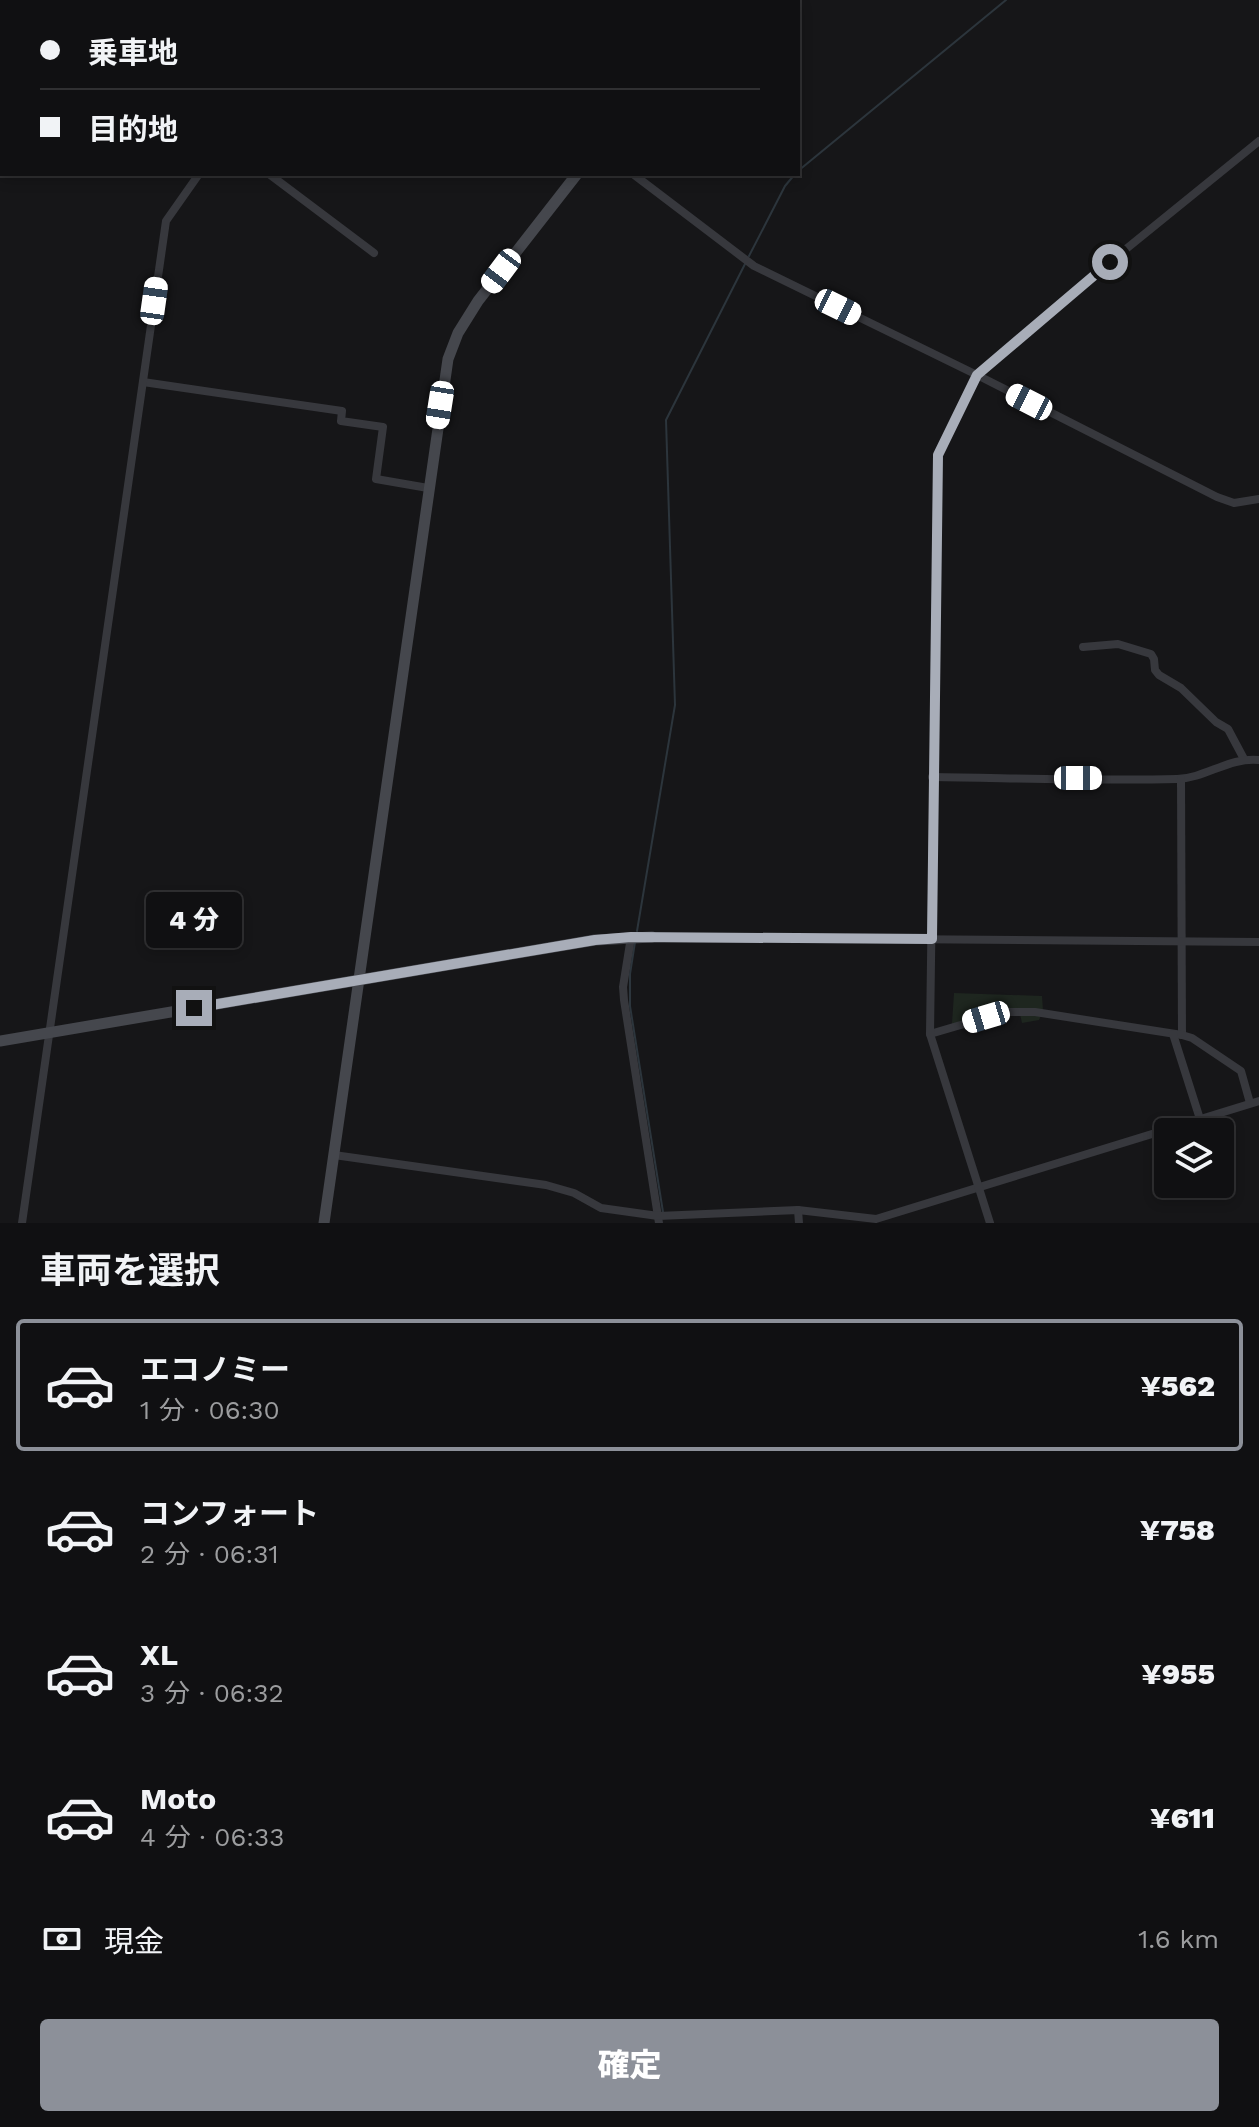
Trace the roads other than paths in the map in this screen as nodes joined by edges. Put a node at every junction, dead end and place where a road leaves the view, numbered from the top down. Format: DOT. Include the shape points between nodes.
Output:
graph roads {
  1 [pos="1259,141"];
  2 [pos="198,176"];
  3 [pos="272,176"];
  4 [pos="575,176"];
  5 [pos="636,176"];
  6 [pos="374,253"];
  7 [pos="977,375"];
  8 [pos="143,382"];
  9 [pos="428,488"];
  10 [pos="1259,499"];
  11 [pos="1083,647"];
  12 [pos="1244,759"];
  13 [pos="1259,760"];
  14 [pos="932,777"];
  15 [pos="1181,779"];
  16 [pos="631,937"];
  17 [pos="652,937"];
  18 [pos="932,939"];
  19 [pos="1183,941"];
  20 [pos="1259,942"];
  21 [pos="357,981"];
  22 [pos="49,1033"];
  23 [pos="930,1034"];
  24 [pos="1177,1034"];
  25 [pos="0,1041"];
  26 [pos="1254,1102"];
  27 [pos="1200,1118"];
  28 [pos="1203,1118"];
  29 [pos="1154,1133"];
  30 [pos="334,1155"];
  31 [pos="978,1188"];
  32 [pos="798,1210"];
  33 [pos="662,1218"];
  34 [pos="22,1223"];
  35 [pos="324,1223"];
  36 [pos="799,1223"];
  37 [pos="990,1223"];
  1 -- 7 [label="street"];
  2 -- 8 [label="street" via="166,221"];
  3 -- 6 [label="street"];
  4 -- 9 [label="street" via="478,301 452,345"];
  5 -- 7 [label="street" via="748,262"];
  7 -- 10 [label="street" via="1217,497 1234,503"];
  7 -- 14 [label="street" via="938,455"];
  8 -- 9 [label="street" via="342,411 341,421 383,427 376,479"];
  8 -- 22 [label="street"];
  9 -- 21 [label="street"];
  11 -- 12 [label="street" via="1118,644 1151,654 1159,675 1228,729"];
  12 -- 13 [label="street"];
  12 -- 15 [label="street"];
  14 -- 15 [label="street"];
  14 -- 18 [label="street"];
  15 -- 19 [label="street"];
  16 -- 17 [label="street"];
  16 -- 21 [label="street"];
  16 -- 33 [label="street" via="624,1000"];
  17 -- 18 [label="street"];
  18 -- 19 [label="street"];
  18 -- 23 [label="street"];
  19 -- 20 [label="street"];
  19 -- 24 [label="street"];
  21 -- 22 [label="street"];
  21 -- 30 [label="street"];
  22 -- 25 [label="street"];
  22 -- 34 [label="street"];
  23 -- 24 [label="street" via="1005,1012 1035,1012"];
  23 -- 31 [label="street"];
  24 -- 26 [label="street" via="1192,1038 1241,1071"];
  24 -- 27 [label="street"];
  26 -- 28 [label="street"];
  29 -- 31 [label="street"];
  30 -- 33 [label="street" via="546,1185 601,1208"];
  30 -- 35 [label="street"];
  31 -- 32 [label="street" via="876,1219"];
  31 -- 37 [label="street"];
  32 -- 33 [label="street"];
  32 -- 36 [label="street"];
}
